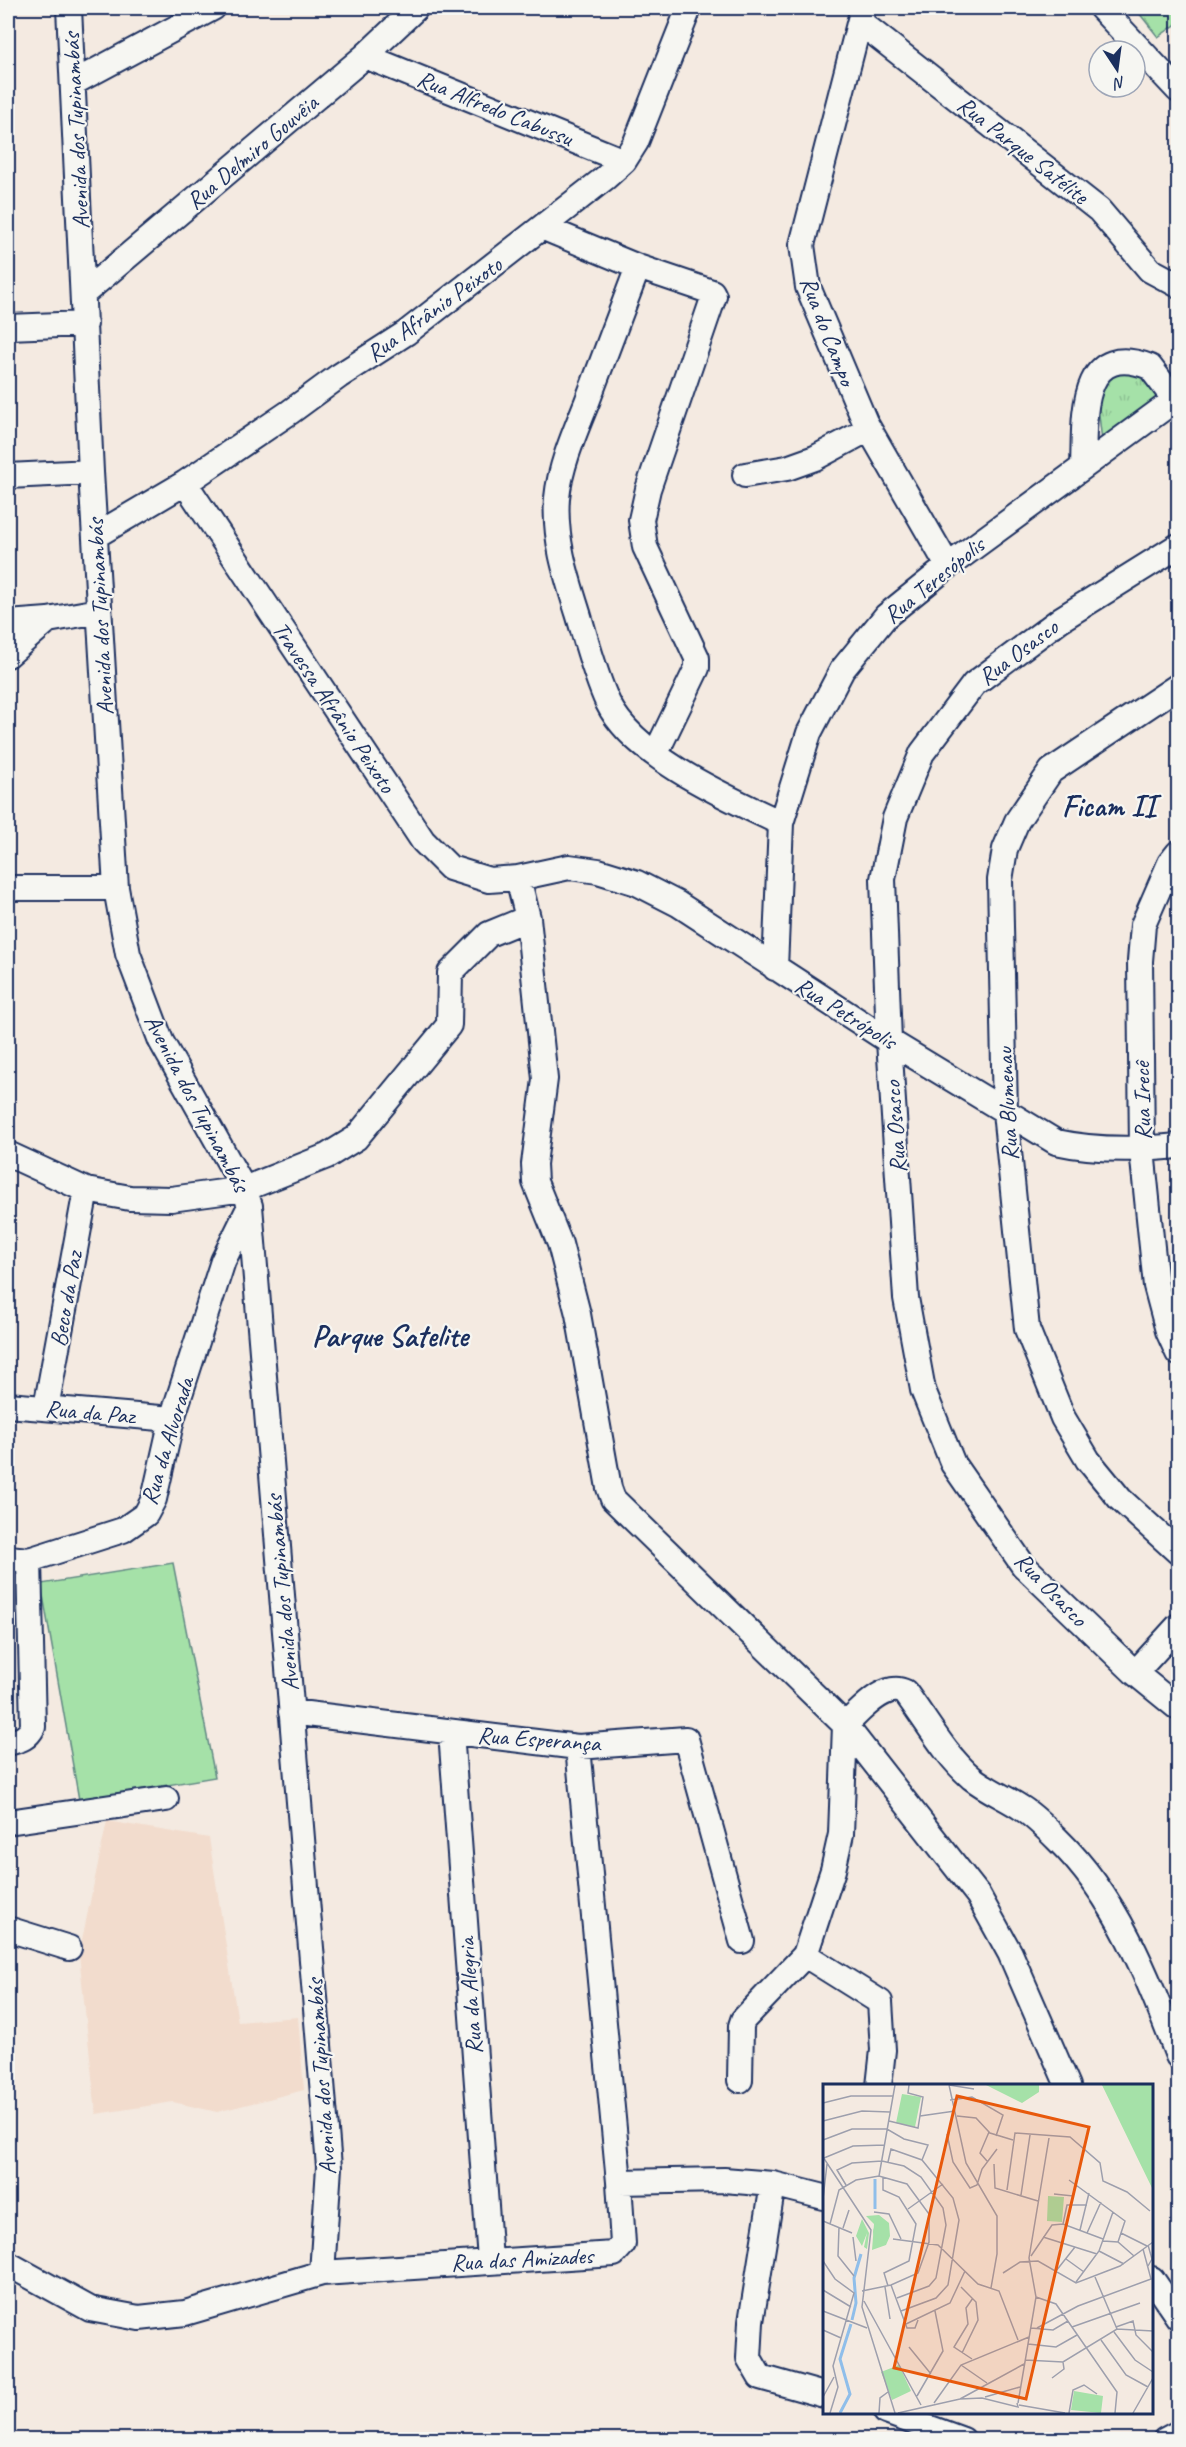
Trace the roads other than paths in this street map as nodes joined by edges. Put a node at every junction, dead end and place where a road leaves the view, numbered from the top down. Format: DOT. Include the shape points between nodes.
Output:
graph roads {
  1 [pos="69,8"];
  2 [pos="213,8"];
  3 [pos="416,8"];
  4 [pos="688,8"];
  5 [pos="1101,8"];
  6 [pos="861,15"];
  7 [pos="365,56"];
  8 [pos="73,83"];
  9 [pos="1179,90"];
  10 [pos="624,161"];
  11 [pos="544,228"];
  12 [pos="638,267"];
  13 [pos="1179,285"];
  14 [pos="84,293"];
  15 [pos="85,324"];
  16 [pos="8,327"];
  17 [pos="1177,401"];
  18 [pos="869,429"];
  19 [pos="1083,466"];
  20 [pos="91,472"];
  21 [pos="745,475"];
  22 [pos="8,476"];
  23 [pos="185,483"];
  24 [pos="95,536"];
  25 [pos="1179,546"];
  26 [pos="948,566"];
  27 [pos="99,611"];
  28 [pos="48,620"];
  29 [pos="8,622"];
  30 [pos="8,655"];
  31 [pos="1179,686"];
  32 [pos="656,753"];
  33 [pos="780,823"];
  34 [pos="1179,853"];
  35 [pos="518,878"];
  36 [pos="8,888"];
  37 [pos="116,888"];
  38 [pos="528,918"];
  39 [pos="775,968"];
  40 [pos="889,1041"];
  41 [pos="1005,1112"];
  42 [pos="1179,1146"];
  43 [pos="1142,1150"];
  44 [pos="8,1154"];
  45 [pos="86,1190"];
  46 [pos="247,1197"];
  47 [pos="253,1245"];
  48 [pos="223,1261"];
  49 [pos="1179,1353"];
  50 [pos="8,1405"];
  51 [pos="46,1408"];
  52 [pos="172,1419"];
  53 [pos="1179,1552"];
  54 [pos="18,1559"];
  55 [pos="1179,1626"];
  56 [pos="1136,1673"];
  57 [pos="1179,1708"];
  58 [pos="291,1712"];
  59 [pos="845,1725"];
  60 [pos="451,1732"];
  61 [pos="8,1743"];
  62 [pos="578,1747"];
  63 [pos="166,1799"];
  64 [pos="8,1822"];
  65 [pos="8,1929"];
  66 [pos="742,1941"];
  67 [pos="69,1948"];
  68 [pos="805,1955"];
  69 [pos="1179,2056"];
  70 [pos="740,2080"];
  71 [pos="879,2084"];
  72 [pos="1068,2084"];
  73 [pos="619,2181"];
  74 [pos="773,2184"];
  75 [pos="823,2196"];
  76 [pos="489,2260"];
  77 [pos="8,2264"];
  78 [pos="322,2273"];
  79 [pos="1153,2281"];
  80 [pos="1178,2314"];
  81 [pos="823,2394"];
  82 [pos="892,2414"];
  83 [pos="1179,2433"];
  84 [pos="963,2439"];
  85 [pos="1165,2439"];
  1 -- 8 [label="street, Avenida dos Tupinambás"];
  2 -- 8 [label="street"];
  3 -- 7 [label="street, Rua Delmiro Gouvêia"];
  4 -- 10 [label="street, Rua Afrânio Peixoto" via="636,142"];
  5 -- 9 [label="street"];
  6 -- 13 [label="street, Rua Parque Satélite" via="1099,210 1150,270"];
  6 -- 18 [label="street, Rua do Campo" via="802,245 808,287"];
  7 -- 10 [label="street, Rua Alfredo Cabussu"];
  7 -- 14 [label="street, Rua Delmiro Gouvêia"];
  8 -- 14 [label="street, Avenida dos Tupinambás"];
  10 -- 11 [label="street, Rua Afrânio Peixoto"];
  11 -- 12 [label="street"];
  11 -- 23 [label="street, Rua Afrânio Peixoto" via="406,333"];
  12 -- 32 [label="street" via="570,445 557,496 557,539 609,704 623,726"];
  12 -- 32 [label="street" via="712,292 715,301 648,489 641,519 645,548 698,658 697,668"];
  14 -- 15 [label="street, Avenida dos Tupinambás"];
  15 -- 16 [label="street"];
  15 -- 20 [label="street, Avenida dos Tupinambás"];
  17 -- 19 [label="street, Rua Teresópolis"];
  17 -- 19 [label="street, Rua Teresópolis" via="1150,367 1120,363 1101,371 1086,394"];
  18 -- 21 [label="street" via="815,458 787,468"];
  18 -- 26 [label="street, Rua do Campo"];
  19 -- 26 [label="street, Rua Teresópolis"];
  20 -- 22 [label="street"];
  20 -- 24 [label="street, Avenida dos Tupinambás"];
  23 -- 24 [label="street, Rua Afrânio Peixoto"];
  23 -- 35 [label="street, Travessa Afrânio Peixoto" via="435,856 467,875 489,880"];
  24 -- 27 [label="street, Avenida dos Tupinambás"];
  25 -- 40 [label="street, Rua Osasco" via="1061,619 974,684 922,753 895,818 884,879"];
  26 -- 33 [label="street, Rua Teresópolis" via="886,616 842,670 809,733"];
  27 -- 28 [label="street"];
  27 -- 37 [label="street, Avenida dos Tupinambás"];
  28 -- 29 [label="street"];
  28 -- 30 [label="street"];
  31 -- 41 [label="street, Rua Blumenau" via="1051,771 1017,821 1005,849 1000,880"];
  32 -- 33 [label="street" via="705,787"];
  33 -- 39 [label="street, Rua Teresópolis"];
  34 -- 43 [label="street, Rua Irecê" via="1170,863 1143,925"];
  35 -- 38 [label="street"];
  35 -- 39 [label="street, Rua Petrópolis" via="568,867 637,883 678,904"];
  36 -- 37 [label="street"];
  37 -- 46 [label="street, Avenida dos Tupinambás" via="128,954 160,1041"];
  38 -- 46 [label="street" via="489,934 450,973 449,1025 356,1138"];
  38 -- 59 [label="street" via="545,1079 535,1182 560,1244 578,1314 613,1499"];
  39 -- 40 [label="street, Rua Petrópolis"];
  40 -- 41 [label="street, Rua Petrópolis"];
  40 -- 56 [label="street, Rua Osasco" via="906,1298 923,1390 953,1464 1023,1565"];
  41 -- 43 [label="street, Rua Petrópolis" via="1056,1142"];
  41 -- 53 [label="street, Rua Blumenau" via="1027,1329 1043,1373 1088,1460 1120,1498"];
  42 -- 43 [label="street, Rua Petrópolis"];
  43 -- 49 [label="street, Rua Irecê" via="1156,1286 1168,1331"];
  44 -- 45 [label="street"];
  45 -- 46 [label="street" via="130,1198"];
  45 -- 51 [label="street, Beco da Paz"];
  46 -- 47 [label="street, Avenida dos Tupinambás"];
  46 -- 48 [label="street, Rua da Alvorada"];
  47 -- 48 [label="street"];
  47 -- 58 [label="street, Avenida dos Tupinambás"];
  48 -- 52 [label="street, Rua da Alvorada"];
  50 -- 51 [label="street, Rua da Paz"];
  51 -- 52 [label="street, Rua da Paz"];
  52 -- 54 [label="street, Rua da Alvorada" via="154,1500 146,1514 123,1530"];
  54 -- 61 [label="street" via="33,1727 22,1740"];
  55 -- 56 [label="street"];
  56 -- 57 [label="street, Rua Osasco"];
  58 -- 60 [label="street, Rua Esperança"];
  58 -- 78 [label="street, Avenida dos Tupinambás" via="329,2167"];
  59 -- 68 [label="street" via="841,1834"];
  59 -- 69 [label="street" via="884,1691 900,1689 973,1778 1024,1809 1058,1840 1093,1880 1122,1926"];
  59 -- 72 [label="street" via="978,1895 1010,1953"];
  60 -- 62 [label="street, Rua Esperança"];
  60 -- 76 [label="street, Rua da Alegria"];
  62 -- 66 [label="street, Rua Esperança" via="686,1739"];
  62 -- 73 [label="street, Rua das Amizades"];
  63 -- 64 [label="street"];
  65 -- 67 [label="street"];
  68 -- 70 [label="street" via="743,2020"];
  68 -- 71 [label="street" via="880,2002 883,2050"];
  73 -- 74 [label="street" via="724,2180"];
  73 -- 76 [label="street, Rua das Amizades" via="623,2244 614,2254"];
  74 -- 75 [label="street"];
  74 -- 81 [label="street" via="749,2358 760,2377"];
  76 -- 78 [label="street, Rua das Amizades"];
  77 -- 78 [label="street, Rua das Amizades" via="90,2309 139,2318 185,2313"];
  79 -- 80 [label="street"];
  82 -- 84 [label="street"];
  83 -- 85 [label="street"];
}
